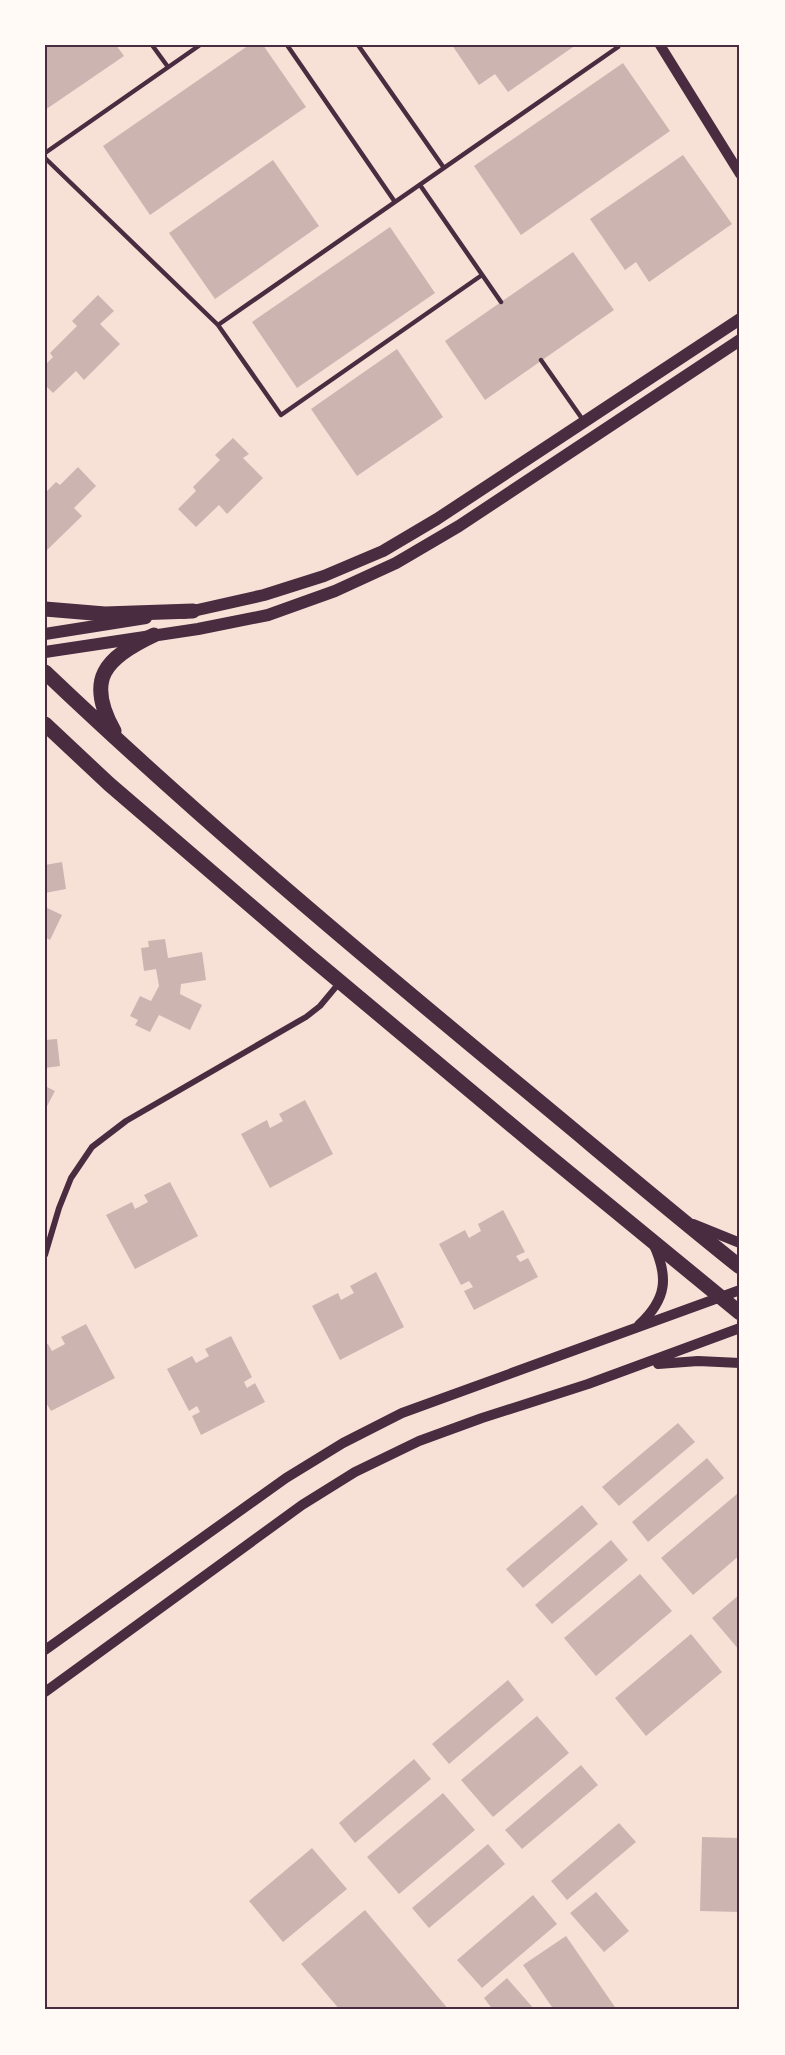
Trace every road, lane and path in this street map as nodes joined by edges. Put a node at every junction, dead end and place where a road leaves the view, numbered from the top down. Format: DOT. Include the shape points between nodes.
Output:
graph roads {
  1 [pos="153,45"];
  2 [pos="200,45"];
  3 [pos="287,45"];
  4 [pos="358,45"];
  5 [pos="616,45"];
  6 [pos="660,45"];
  7 [pos="168,67"];
  8 [pos="45,153"];
  9 [pos="45,158"];
  10 [pos="444,168"];
  11 [pos="740,174"];
  12 [pos="420,185"];
  13 [pos="395,202"];
  14 [pos="482,275"];
  15 [pos="501,302"];
  16 [pos="740,320"];
  17 [pos="218,325"];
  18 [pos="740,340"];
  19 [pos="541,360"];
  20 [pos="584,422"];
  21 [pos="45,609"];
  22 [pos="193,611"];
  23 [pos="45,634"];
  24 [pos="154,635"];
  25 [pos="45,652"];
  26 [pos="45,672"];
  27 [pos="45,724"];
  28 [pos="45,732"];
  29 [pos="120,742"];
  30 [pos="68,745"];
  31 [pos="340,981"];
  32 [pos="680,1218"];
  33 [pos="653,1242"];
  34 [pos="740,1243"];
  35 [pos="45,1255"];
  36 [pos="740,1267"];
  37 [pos="740,1290"];
  38 [pos="720,1297"];
  39 [pos="740,1313"];
  40 [pos="636,1328"];
  41 [pos="740,1328"];
  42 [pos="740,1363"];
  43 [pos="631,1368"];
  44 [pos="45,1650"];
  45 [pos="45,1692"];
  1 -- 7 [label="lane"];
  2 -- 7 [label="lane"];
  3 -- 13 [label="lane"];
  4 -- 10 [label="lane"];
  5 -- 10 [label="lane"];
  6 -- 11 [label="street"];
  7 -- 8 [label="lane"];
  9 -- 17 [label="lane"];
  10 -- 12 [label="lane"];
  12 -- 13 [label="lane"];
  12 -- 14 [label="lane"];
  13 -- 17 [label="lane"];
  14 -- 15 [label="lane"];
  14 -- 17 [label="lane" via="281,415"];
  16 -- 20 [label="main road"];
  18 -- 24 [label="main road" via="459,526 396,563 268,615"];
  19 -- 20 [label="lane"];
  20 -- 22 [label="main road" via="383,551 264,595"];
  21 -- 22 [label="main road" via="105,614"];
  22 -- 23 [label="main road"];
  24 -- 25 [label="main road"];
  24 -- 29 [label="main road" via="121,653 101,676 103,705"];
  26 -- 29 [label="main road"];
  27 -- 30 [label="main road"];
  28 -- 30 [label="main road"];
  29 -- 32 [label="main road" via="301,902"];
  30 -- 31 [label="main road"];
  31 -- 33 [label="main road"];
  31 -- 35 [label="street" via="306,1017 126,1121 92,1147 71,1178"];
  32 -- 34 [label="street"];
  32 -- 36 [label="main road"];
  33 -- 38 [label="main road"];
  33 -- 40 [label="street" via="662,1266 663,1289 653,1311"];
  37 -- 38 [label="street"];
  38 -- 39 [label="main road"];
  38 -- 40 [label="street"];
  40 -- 44 [label="street" via="402,1413 343,1443 286,1478"];
  41 -- 43 [label="street"];
  42 -- 43 [label="street" via="670,1362"];
  43 -- 45 [label="street" via="482,1418 355,1472 302,1505"];
}
